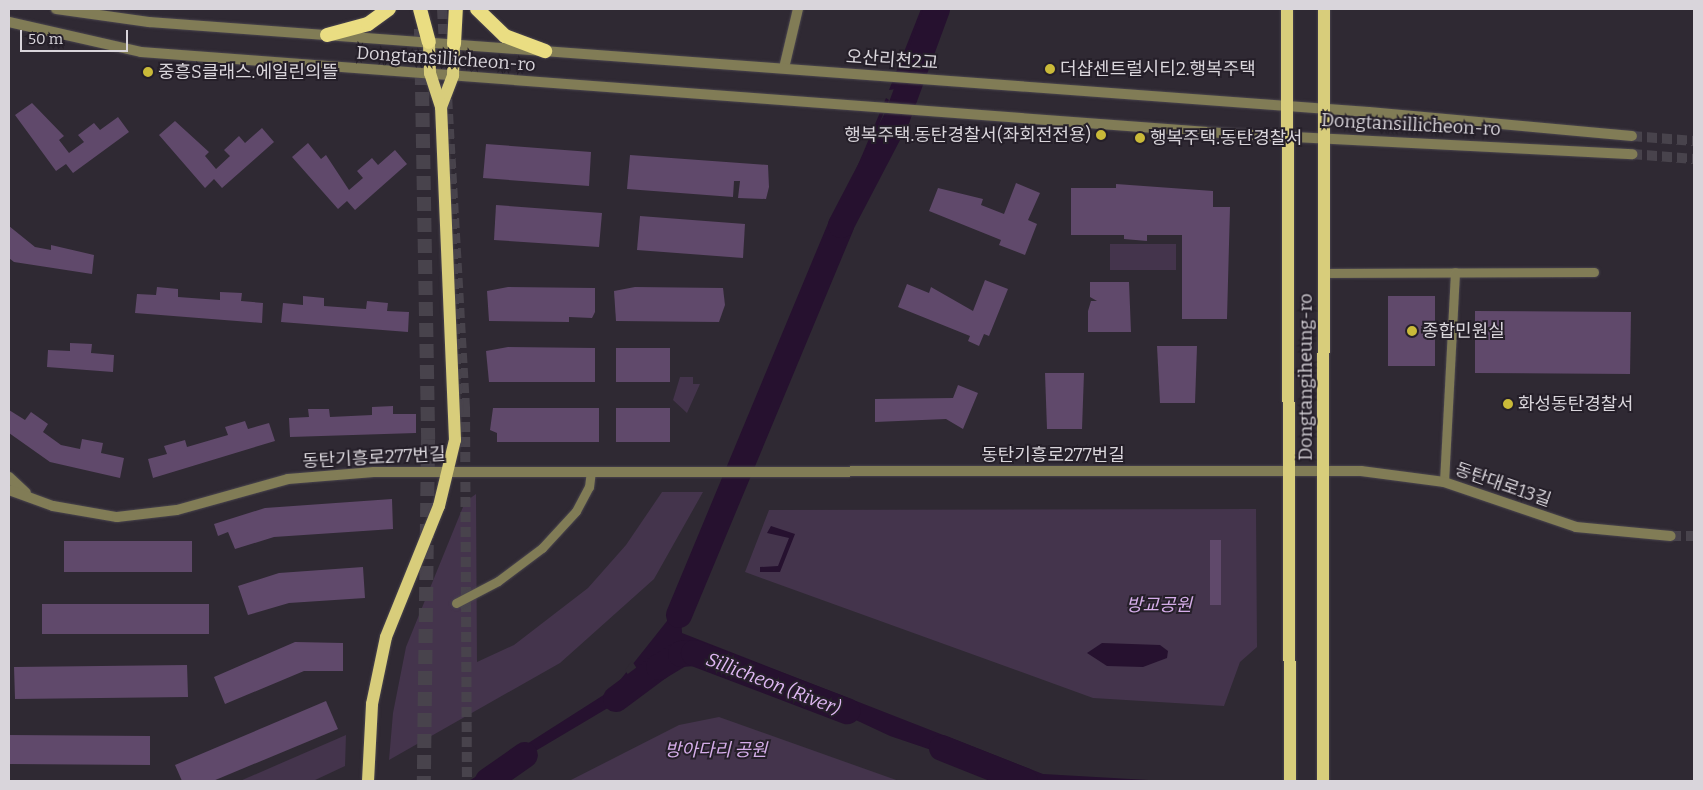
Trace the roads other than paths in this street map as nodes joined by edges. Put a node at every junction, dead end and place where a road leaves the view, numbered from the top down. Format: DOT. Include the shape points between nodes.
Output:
graph roads {
  1 [pos="56,9"];
  2 [pos="388,9"];
  3 [pos="420,9"];
  4 [pos="456,9"];
  5 [pos="477,9"];
  6 [pos="798,9"];
  7 [pos="1287,9"];
  8 [pos="1324,9"];
  9 [pos="9,22"];
  10 [pos="327,35"];
  11 [pos="429,42"];
  12 [pos="454,44"];
  13 [pos="545,51"];
  14 [pos="784,68"];
  15 [pos="826,71"];
  16 [pos="430,74"];
  17 [pos="453,75"];
  18 [pos="956,81"];
  19 [pos="1288,106"];
  20 [pos="441,107"];
  21 [pos="1323,108"];
  22 [pos="1288,136"];
  23 [pos="1323,136"];
  24 [pos="1632,136"];
  25 [pos="1632,154"];
  26 [pos="1455,272"];
  27 [pos="1594,272"];
  28 [pos="1322,273"];
  29 [pos="448,471"];
  30 [pos="591,471"];
  31 [pos="1290,472"];
  32 [pos="1324,472"];
  33 [pos="9,477"];
  34 [pos="1444,482"];
  35 [pos="9,490"];
  36 [pos="28,495"];
  37 [pos="1671,536"];
  38 [pos="456,603"];
  39 [pos="368,781"];
  40 [pos="1290,781"];
  41 [pos="1323,781"];
  1 -- 10 [label="street, Dongtansillicheon-ro" via="149,22"];
  2 -- 10 [label="highway" via="368,24"];
  3 -- 11 [label="highway"];
  4 -- 12 [label="highway"];
  5 -- 13 [label="highway" via="505,36"];
  6 -- 14 [label="street"];
  7 -- 19 [label="main road, Dongtangiheung-ro"];
  8 -- 21 [label="main road, Dongtangiheung-ro"];
  9 -- 16 [label="street, Dongtansillicheon-ro" via="141,52"];
  10 -- 11 [label="street, Dongtansillicheon-ro"];
  11 -- 12 [label="street, Dongtansillicheon-ro"];
  11 -- 16 [label="main road"];
  12 -- 13 [label="street, Dongtansillicheon-ro"];
  12 -- 17 [label="main road"];
  13 -- 14 [label="street, Dongtansillicheon-ro"];
  14 -- 15 [label="street, Dongtansillicheon-ro"];
  15 -- 18 [label="street, 오산리천2교"];
  16 -- 17 [label="street, Dongtansillicheon-ro"];
  16 -- 20 [label="main road"];
  17 -- 20 [label="main road"];
  17 -- 22 [label="street, Dongtansillicheon-ro"];
  18 -- 19 [label="street, Dongtansillicheon-ro"];
  19 -- 21 [label="street, Dongtansillicheon-ro"];
  19 -- 22 [label="main road, Dongtangiheung-ro"];
  20 -- 29 [label="main road" via="455,440"];
  21 -- 23 [label="main road, Dongtangiheung-ro"];
  21 -- 24 [label="street, Dongtansillicheon-ro"];
  22 -- 23 [label="street, Dongtansillicheon-ro"];
  22 -- 31 [label="main road, Dongtangiheung-ro"];
  23 -- 25 [label="street, Dongtansillicheon-ro"];
  23 -- 28 [label="main road, Dongtangiheung-ro"];
  26 -- 27 [label="lane"];
  26 -- 28 [label="lane"];
  26 -- 34 [label="lane"];
  28 -- 32 [label="main road, Dongtangiheung-ro"];
  29 -- 30 [label="street, 동탄기흥로277번길"];
  29 -- 36 [label="street, 동탄기흥로277번길" via="288,479 177,510 126,517 77,511"];
  29 -- 39 [label="main road" via="439,506 386,637 372,704"];
  30 -- 31 [label="street, 동탄기흥로277번길"];
  30 -- 38 [label="lane" via="589,487 576,511 542,548 498,581"];
  31 -- 32 [label="street, 동탄기흥로277번길"];
  31 -- 40 [label="main road, Dongtangiheung-ro"];
  32 -- 34 [label="street, 동탄대로13길" via="1399,474"];
  32 -- 41 [label="main road, Dongtangiheung-ro"];
  33 -- 36 [label="street, 동탄기흥로277번길"];
  34 -- 37 [label="street, 동탄대로13길" via="1576,527"];
  35 -- 36 [label="street, 동탄기흥로277번길"];
}
